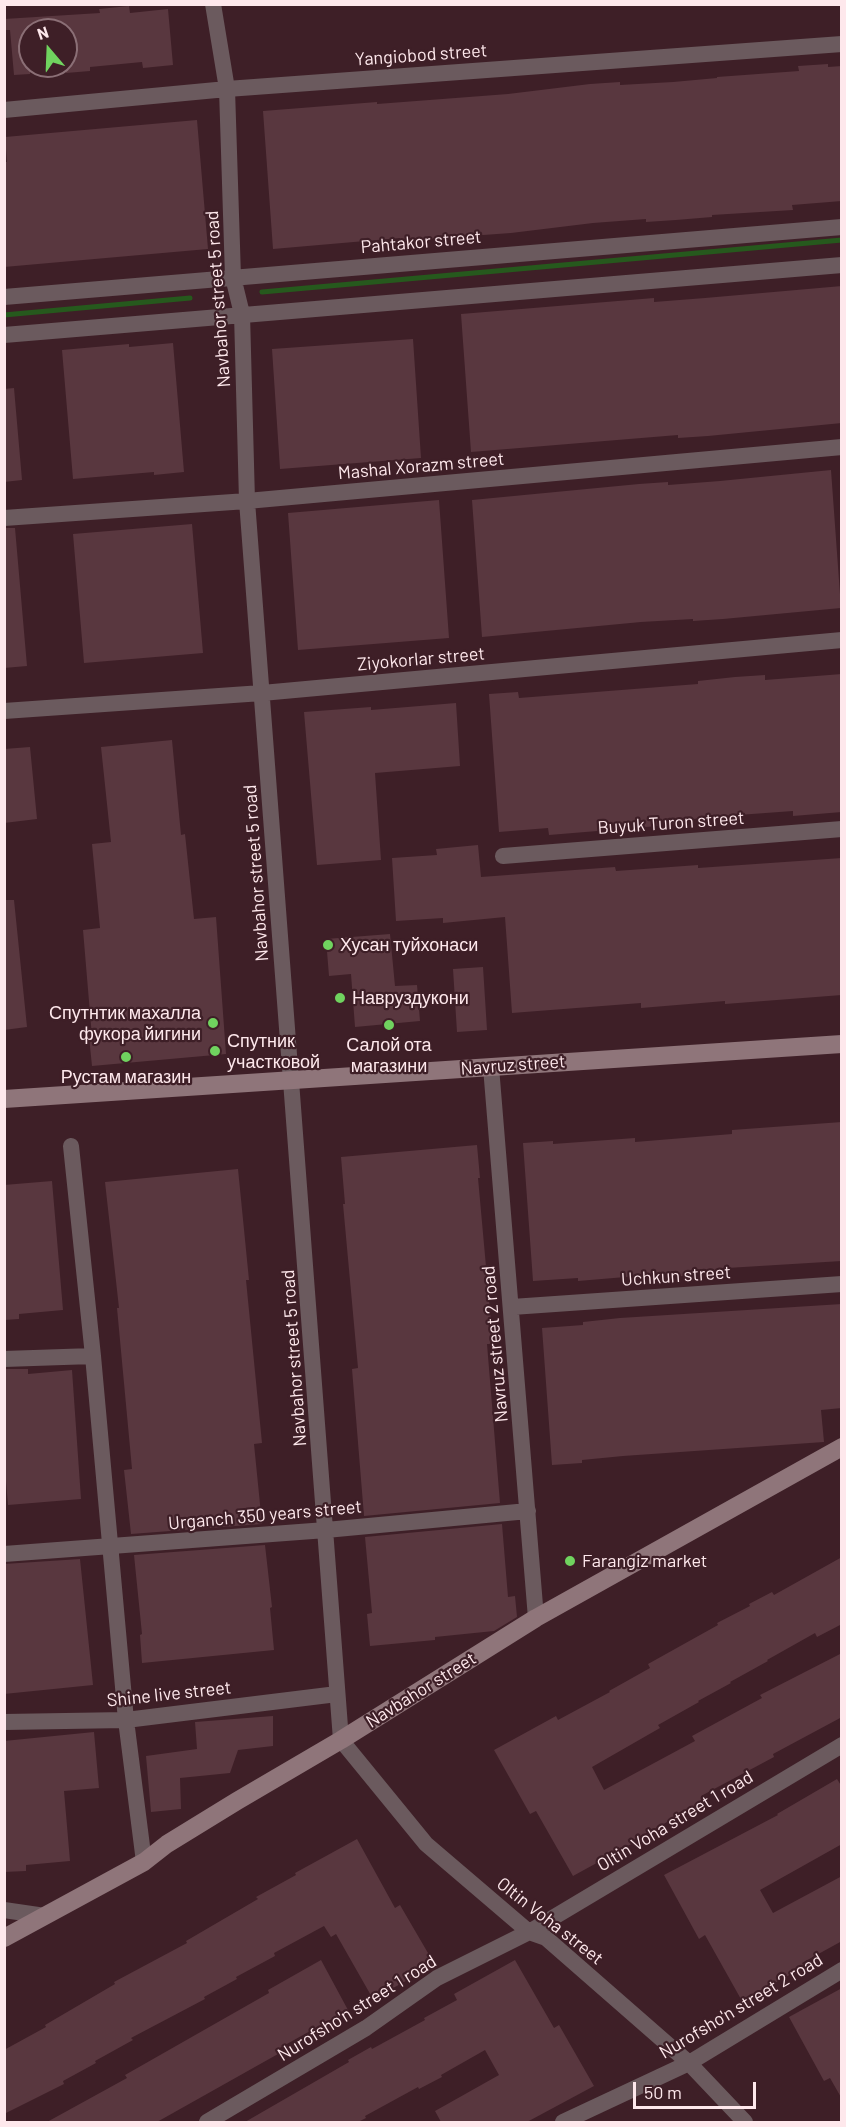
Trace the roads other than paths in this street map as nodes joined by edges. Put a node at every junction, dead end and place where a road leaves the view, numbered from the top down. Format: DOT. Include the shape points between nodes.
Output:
graph roads {
  1 [pos="213,4"];
  2 [pos="842,44"];
  3 [pos="227,89"];
  4 [pos="4,110"];
  5 [pos="842,227"];
  6 [pos="842,265"];
  7 [pos="233,277"];
  8 [pos="4,297"];
  9 [pos="242,314"];
  10 [pos="4,335"];
  11 [pos="842,447"];
  12 [pos="247,501"];
  13 [pos="4,518"];
  14 [pos="842,640"];
  15 [pos="262,693"];
  16 [pos="4,711"];
  17 [pos="842,829"];
  18 [pos="503,856"];
  19 [pos="842,1044"];
  20 [pos="491,1067"];
  21 [pos="290,1079"];
  22 [pos="4,1099"];
  23 [pos="71,1146"];
  24 [pos="842,1284"];
  25 [pos="512,1307"];
  26 [pos="93,1356"];
  27 [pos="4,1359"];
  28 [pos="842,1447"];
  29 [pos="528,1511"];
  30 [pos="326,1530"];
  31 [pos="109,1547"];
  32 [pos="4,1554"];
  33 [pos="536,1618"];
  34 [pos="337,1694"];
  35 [pos="126,1720"];
  36 [pos="4,1722"];
  37 [pos="341,1740"];
  38 [pos="842,1744"];
  39 [pos="144,1862"];
  40 [pos="4,1910"];
  41 [pos="45,1916"];
  42 [pos="530,1932"];
  43 [pos="4,1938"];
  44 [pos="842,1970"];
  45 [pos="689,2063"];
  46 [pos="207,2122"];
  47 [pos="563,2122"];
  48 [pos="745,2122"];
  1 -- 3 [label="street, Navbahor street 5 road"];
  2 -- 3 [label="street, Yangiobod street"];
  3 -- 4 [label="street, Yangiobod street"];
  3 -- 7 [label="street, Navbahor street 5 road"];
  5 -- 7 [label="street, Pahtakor street"];
  6 -- 9 [label="street"];
  7 -- 8 [label="street, Pahtakor street"];
  7 -- 9 [label="street, Navbahor street 5 road"];
  9 -- 10 [label="street"];
  9 -- 12 [label="street, Navbahor street 5 road"];
  11 -- 12 [label="street, Mashal Xorazm street"];
  12 -- 13 [label="street, Mashal Xorazm street"];
  12 -- 15 [label="street, Navbahor street 5 road"];
  14 -- 15 [label="street, Ziyokorlar street"];
  15 -- 16 [label="street, Ziyokorlar street"];
  15 -- 21 [label="street, Navbahor street 5 road"];
  17 -- 18 [label="street, Buyuk Turon street"];
  19 -- 20 [label="main road, Navruz street"];
  20 -- 21 [label="main road, Navruz street"];
  20 -- 25 [label="street, Navruz street 2 road"];
  21 -- 22 [label="main road, Navruz street"];
  21 -- 30 [label="street, Navbahor street 5 road"];
  23 -- 26 [label="street"];
  24 -- 25 [label="street, Uchkun street"];
  25 -- 29 [label="street, Navruz street 2 road"];
  26 -- 27 [label="street"];
  26 -- 31 [label="street"];
  28 -- 33 [label="main road, Navbahor street"];
  29 -- 30 [label="street, Urganch 350 years street"];
  29 -- 33 [label="street, Navruz street 2 road"];
  30 -- 31 [label="street, Urganch 350 years street"];
  30 -- 34 [label="street, Navbahor street 5 road"];
  31 -- 32 [label="street, Urganch 350 years street"];
  31 -- 35 [label="street"];
  33 -- 37 [label="main road, Navbahor street"];
  34 -- 35 [label="street, Shine live street"];
  34 -- 37 [label="street, Navbahor street 5 road"];
  35 -- 36 [label="street, Shine live street"];
  35 -- 39 [label="street"];
  37 -- 39 [label="main road, Navbahor street"];
  37 -- 42 [label="street, Oltin Voha street" via="426,1844"];
  38 -- 42 [label="street, Oltin Voha street 1 road"];
  39 -- 41 [label="main road, Navbahor street"];
  40 -- 41 [label="street"];
  41 -- 43 [label="main road, Navbahor street"];
  42 -- 45 [label="street, Oltin Voha street" via="546,1938"];
  42 -- 46 [label="street, Nurofsho'n street 1 road" via="437,1978 366,2028"];
  44 -- 45 [label="street, Nurofsho'n street 2 road"];
  45 -- 47 [label="street, Nurofsho'n street 2 road"];
  45 -- 48 [label="street, Oltin Voha street"];
}
